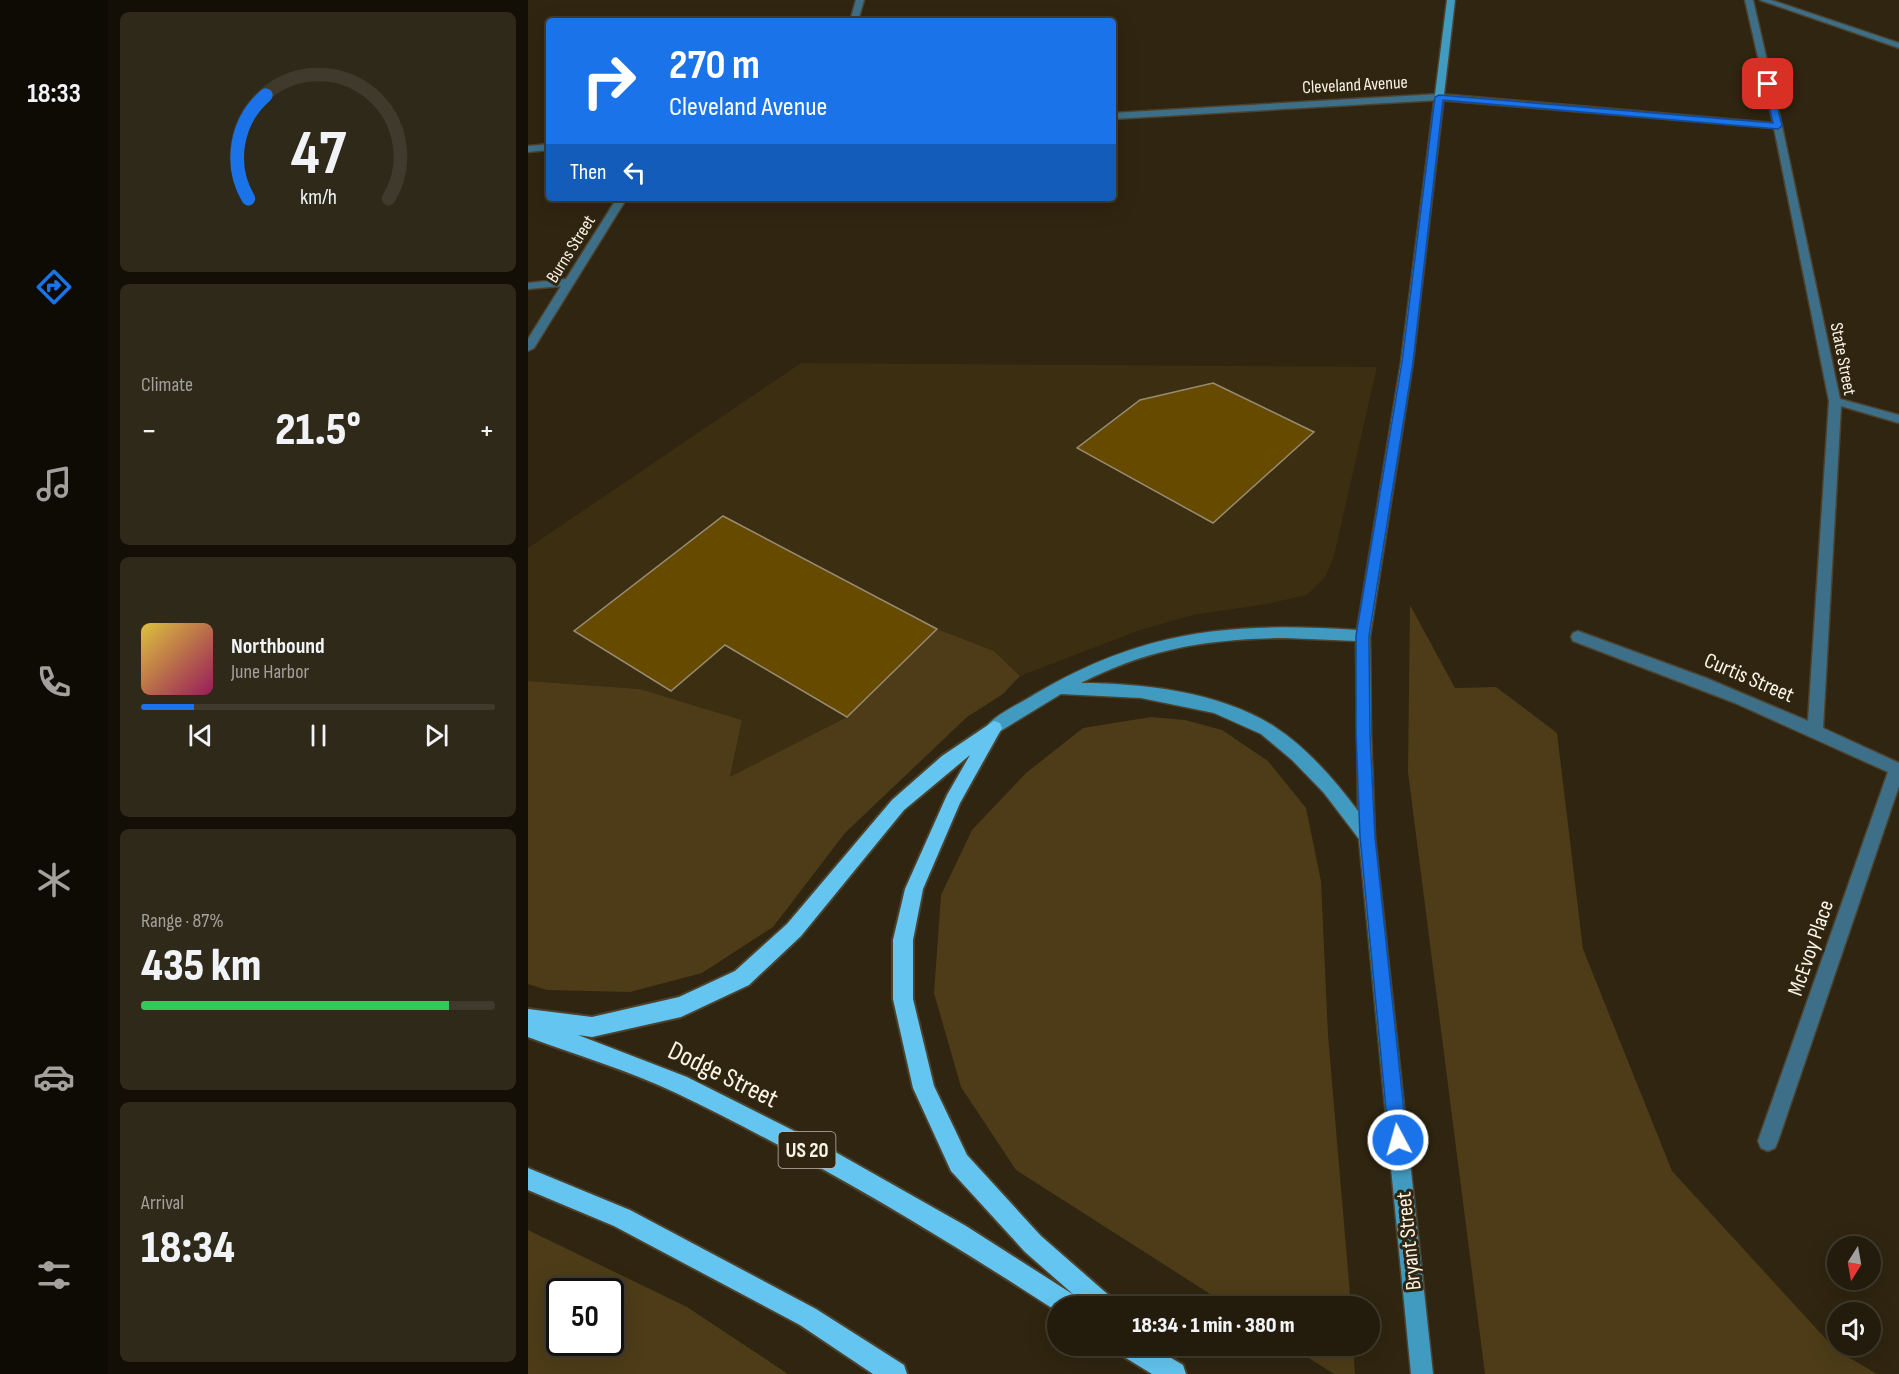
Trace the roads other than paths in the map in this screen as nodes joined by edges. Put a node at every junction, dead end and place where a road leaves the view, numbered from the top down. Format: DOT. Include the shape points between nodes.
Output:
graph roads {
  1 [pos="860,0"];
  2 [pos="1451,0"];
  3 [pos="1749,0"];
  4 [pos="1764,0"];
  5 [pos="855,18"];
  6 [pos="1899,46"];
  7 [pos="1439,97"];
  8 [pos="1116,116"];
  9 [pos="1778,126"];
  10 [pos="546,147"];
  11 [pos="528,149"];
  12 [pos="620,201"];
  13 [pos="570,282"];
  14 [pos="528,286"];
  15 [pos="528,348"];
  16 [pos="1835,401"];
  17 [pos="1899,419"];
  18 [pos="1363,636"];
  19 [pos="1578,637"];
  20 [pos="1059,689"];
  21 [pos="994,728"];
  22 [pos="1815,731"];
  23 [pos="1898,770"];
  24 [pos="1367,837"];
  25 [pos="528,1019"];
  26 [pos="528,1027"];
  27 [pos="1768,1142"];
  28 [pos="528,1179"];
  29 [pos="1054,1296"];
  30 [pos="1093,1296"];
  31 [pos="1146,1356"];
  32 [pos="1159,1356"];
  33 [pos="895,1374"];
  34 [pos="1174,1374"];
  35 [pos="1180,1374"];
  36 [pos="1422,1374"];
  1 -- 5 [label="street"];
  2 -- 7 [label="main road, Bryant Street"];
  3 -- 9 [label="street, State Street"];
  4 -- 6 [label="street"];
  7 -- 8 [label="street, Cleveland Avenue"];
  7 -- 9 [label="street, Cleveland Avenue"];
  7 -- 18 [label="main road, Bryant Street" via="1407,362"];
  9 -- 16 [label="street, State Street"];
  10 -- 11 [label="street"];
  12 -- 13 [label="street, Burns Street"];
  13 -- 14 [label="street"];
  13 -- 15 [label="street, Burns Street"];
  16 -- 17 [label="street"];
  16 -- 22 [label="street, State Street"];
  18 -- 20 [label="main road" via="1309,632 1217,634 1155,646 1102,666"];
  18 -- 24 [label="main road, Bryant Street"];
  19 -- 22 [label="street, Curtis Street" via="1650,661"];
  20 -- 21 [label="main road"];
  20 -- 24 [label="main road" via="1113,688 1170,695 1266,728 1306,761 1336,793"];
  21 -- 25 [label="highway" via="948,761 898,805 794,930 742,978 681,1007 592,1028"];
  21 -- 30 [label="highway" via="953,800 914,889 903,940 903,999 924,1088 959,1163 1033,1244"];
  22 -- 23 [label="street, Curtis Street"];
  23 -- 27 [label="street, McEvoy Place"];
  24 -- 36 [label="main road, Bryant Street"];
  26 -- 29 [label="highway, Dodge Street / US 20" via="680,1084 822,1157 958,1234"];
  28 -- 33 [label="highway" via="622,1218 808,1317"];
  31 -- 34 [label="highway"];
  32 -- 35 [label="highway"];
}
